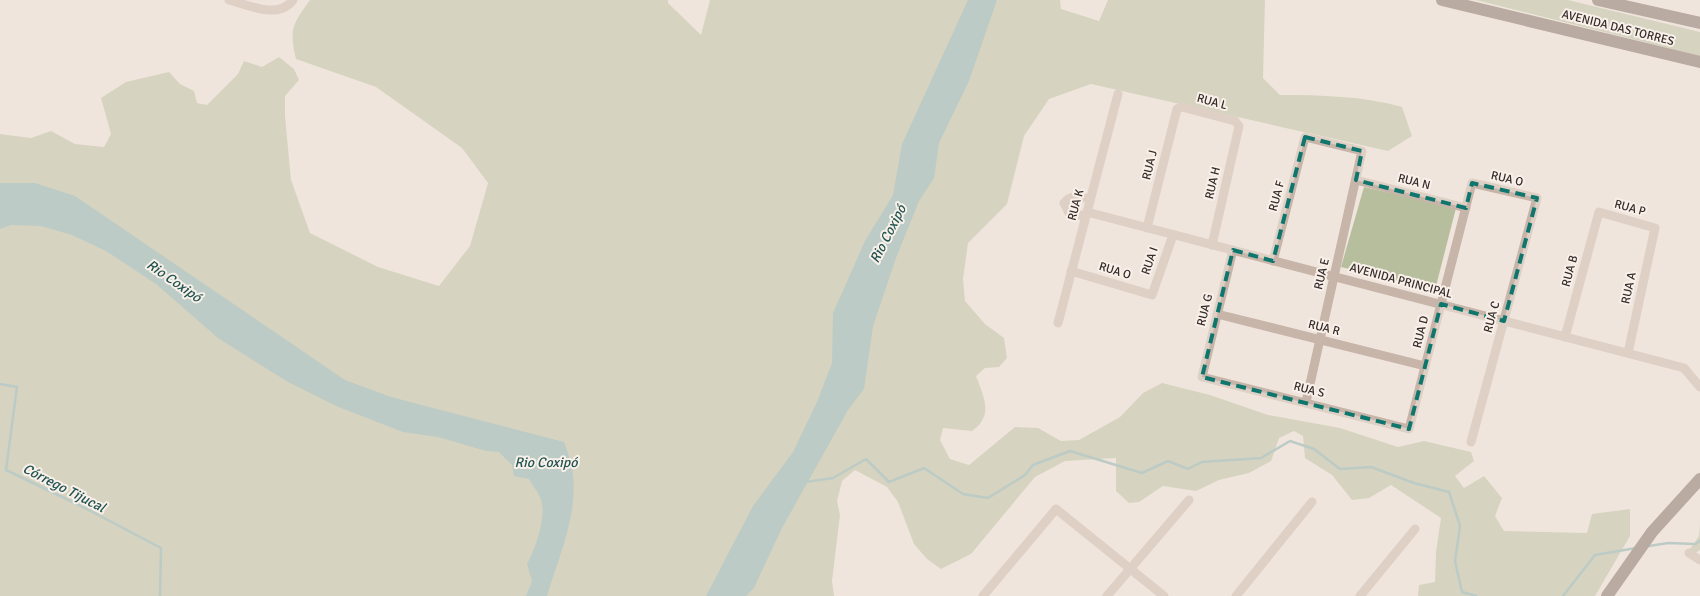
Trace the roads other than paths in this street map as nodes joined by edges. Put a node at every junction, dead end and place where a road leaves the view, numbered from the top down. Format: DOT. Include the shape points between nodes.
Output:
graph roads {
  1 [pos="229,0"];
  2 [pos="293,0"];
  3 [pos="1442,0"];
  4 [pos="1598,0"];
  5 [pos="1700,24"];
  6 [pos="1700,62"];
  7 [pos="1118,94"];
  8 [pos="1177,109"];
  9 [pos="1239,126"];
  10 [pos="1362,151"];
  11 [pos="1356,180"];
  12 [pos="1472,183"];
  13 [pos="1090,198"];
  14 [pos="1537,198"];
  15 [pos="1466,208"];
  16 [pos="1599,212"];
  17 [pos="1086,214"];
  18 [pos="1147,228"];
  19 [pos="1655,228"];
  20 [pos="1173,234"];
  21 [pos="1212,245"];
  22 [pos="1233,250"];
  23 [pos="1273,260"];
  24 [pos="1071,271"];
  25 [pos="1334,276"];
  26 [pos="1152,295"];
  27 [pos="1441,304"];
  28 [pos="1217,314"];
  29 [pos="1504,321"];
  30 [pos="1058,323"];
  31 [pos="1564,337"];
  32 [pos="1320,340"];
  33 [pos="1628,353"];
  34 [pos="1426,366"];
  35 [pos="1202,377"];
  36 [pos="1700,387"];
  37 [pos="1306,402"];
  38 [pos="1409,429"];
  39 [pos="1471,442"];
  40 [pos="1700,479"];
  41 [pos="1189,500"];
  42 [pos="1312,502"];
  43 [pos="1414,529"];
  44 [pos="1689,553"];
  45 [pos="1700,560"];
  46 [pos="1130,569"];
  47 [pos="983,596"];
  48 [pos="1107,596"];
  49 [pos="1164,596"];
  50 [pos="1236,596"];
  51 [pos="1360,596"];
  52 [pos="1607,596"];
  1 -- 2 [label="street" via="267,10 284,8"];
  3 -- 6 [label="main road, AVENIDA DAS TORRES"];
  4 -- 5 [label="main road, AVENIDA DAS TORRES"];
  7 -- 13 [label="street, RUA K"];
  8 -- 9 [label="street, RUA L" via="1182,107 1235,121"];
  8 -- 18 [label="street, RUA J"];
  9 -- 21 [label="street, RUA H"];
  10 -- 11 [label="street, RUA E"];
  10 -- 23 [label="street, RUA F" via="1305,137"];
  11 -- 15 [label="street, RUA N"];
  11 -- 25 [label="street, RUA E"];
  12 -- 14 [label="street, RUA O"];
  12 -- 15 [label="street, RUA D"];
  13 -- 17 [label="street, RUA K"];
  13 -- 17 [label="street, AVENIDA PRINCIPAL" via="1068,198 1064,203 1069,213"];
  14 -- 29 [label="street, RUA C"];
  15 -- 27 [label="street, RUA D"];
  16 -- 19 [label="street, RUA P"];
  16 -- 31 [label="street, RUA B"];
  17 -- 18 [label="street, AVENIDA PRINCIPAL"];
  17 -- 24 [label="street, RUA K"];
  18 -- 20 [label="street, AVENIDA PRINCIPAL"];
  19 -- 33 [label="street, RUA A"];
  20 -- 21 [label="street, AVENIDA PRINCIPAL"];
  20 -- 26 [label="street, RUA I"];
  21 -- 22 [label="street, AVENIDA PRINCIPAL"];
  22 -- 23 [label="street, AVENIDA PRINCIPAL"];
  22 -- 28 [label="street, RUA G"];
  23 -- 25 [label="street, AVENIDA PRINCIPAL"];
  24 -- 26 [label="street, RUA O"];
  24 -- 30 [label="street, RUA K"];
  25 -- 27 [label="street, AVENIDA PRINCIPAL"];
  25 -- 32 [label="street, RUA E"];
  27 -- 29 [label="street, AVENIDA PRINCIPAL"];
  27 -- 34 [label="street, RUA D"];
  28 -- 32 [label="street, RUA R"];
  28 -- 35 [label="street, RUA G"];
  29 -- 31 [label="street, AVENIDA PRINCIPAL"];
  29 -- 39 [label="street, RUA C"];
  31 -- 33 [label="street, AVENIDA PRINCIPAL"];
  32 -- 34 [label="street, RUA R"];
  32 -- 37 [label="street, RUA E"];
  33 -- 36 [label="street, AVENIDA PRINCIPAL" via="1684,368"];
  34 -- 38 [label="street, RUA D"];
  35 -- 37 [label="street, RUA S"];
  37 -- 38 [label="street, RUA S"];
  40 -- 52 [label="main road" via="1652,532"];
  41 -- 46 [label="street"];
  42 -- 50 [label="street"];
  43 -- 51 [label="street"];
  44 -- 45 [label="street"];
  46 -- 47 [label="street" via="1056,509"];
  46 -- 48 [label="street"];
  46 -- 49 [label="street"];
}
